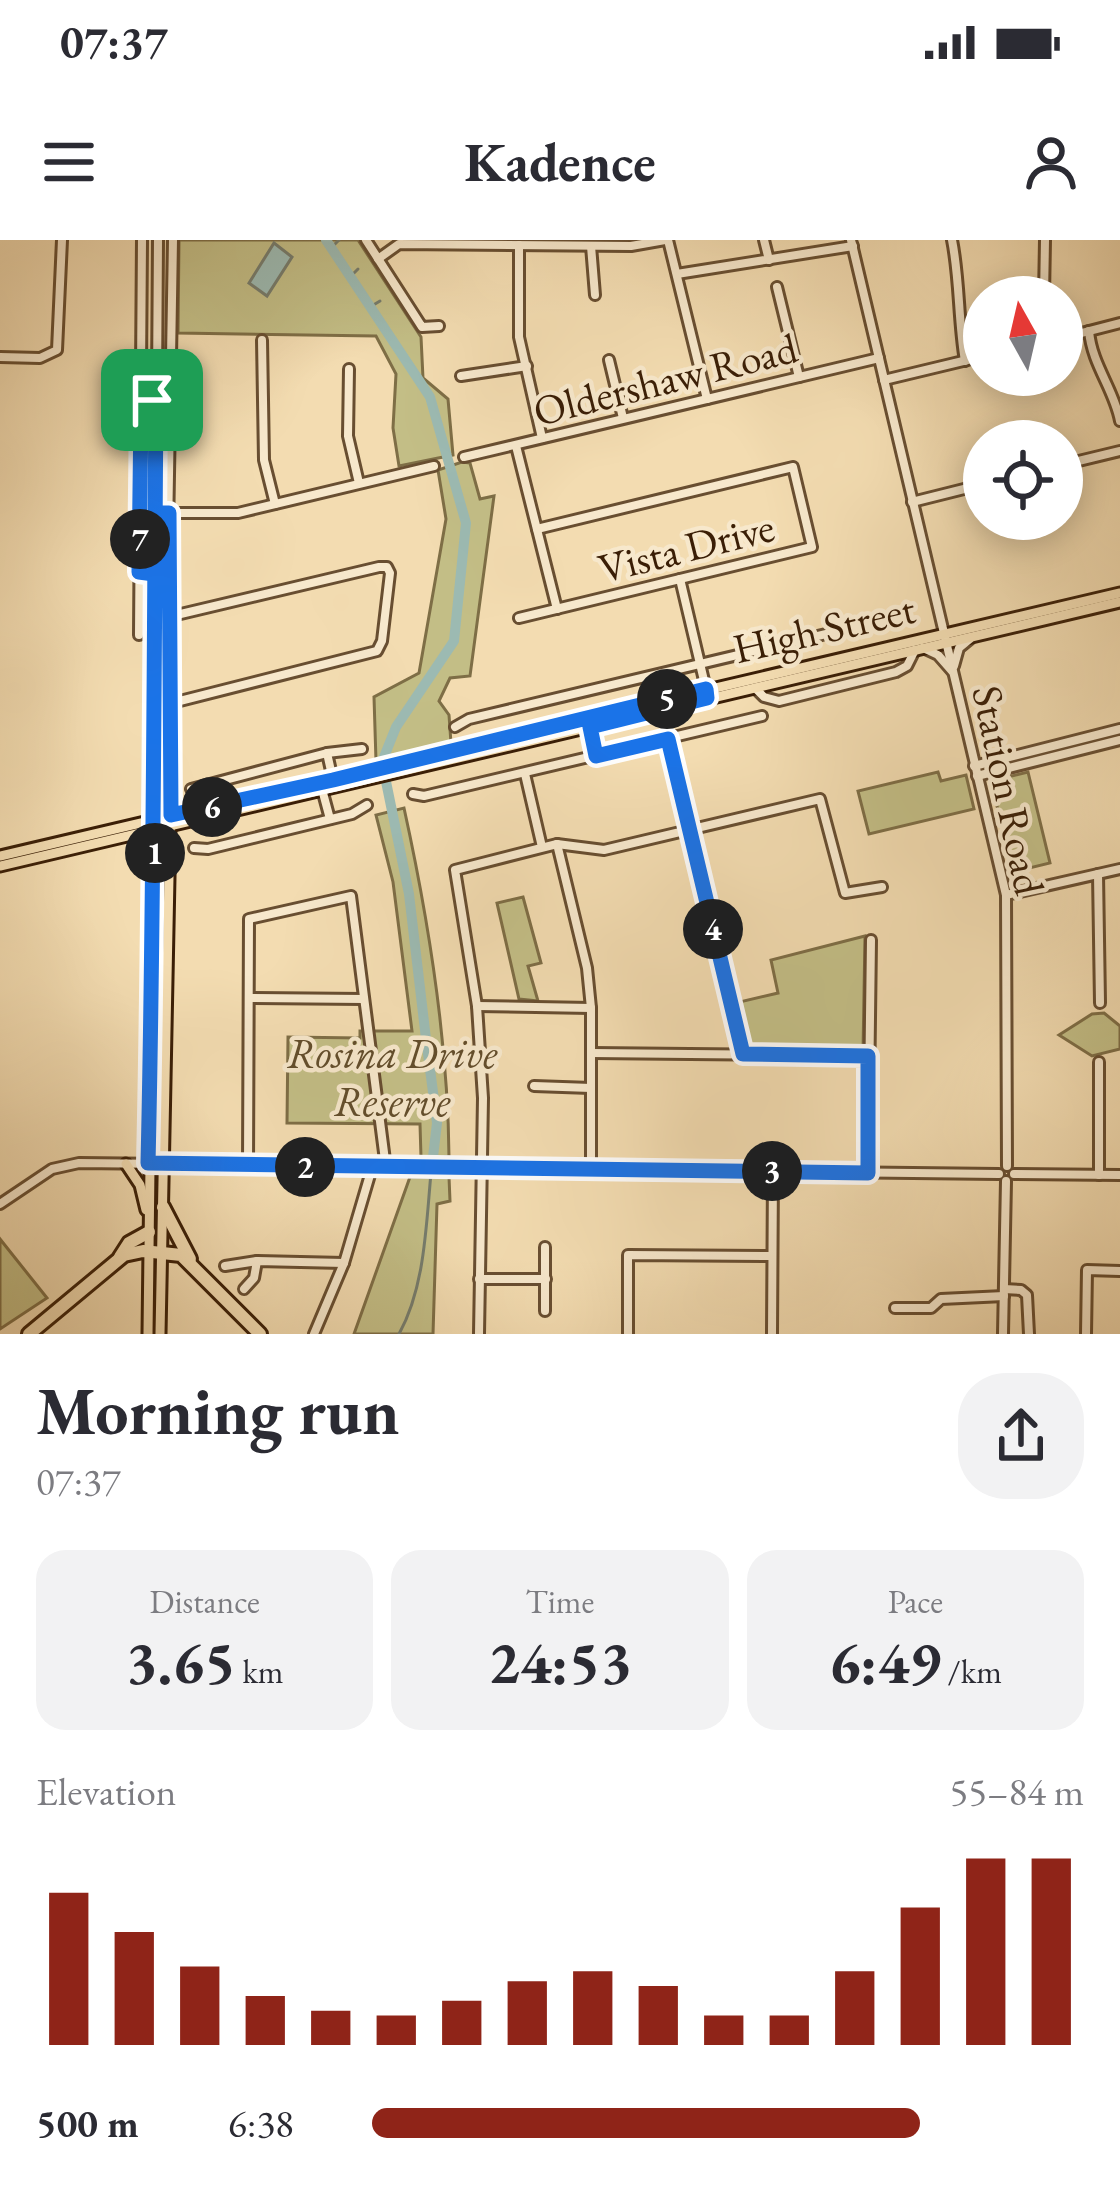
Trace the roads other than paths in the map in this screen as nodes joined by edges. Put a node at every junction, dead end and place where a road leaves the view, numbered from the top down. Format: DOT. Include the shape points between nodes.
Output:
graph roads {
  1 [pos="62,240"];
  2 [pos="142,240"];
  3 [pos="158,240"];
  4 [pos="173,240"];
  5 [pos="366,240"];
  6 [pos="666,240"];
  7 [pos="764,240"];
  8 [pos="952,240"];
  9 [pos="1045,240"];
  10 [pos="852,243"];
  11 [pos="519,245"];
  12 [pos="591,246"];
  13 [pos="378,259"];
  14 [pos="769,260"];
  15 [pos="677,274"];
  16 [pos="1044,276"];
  17 [pos="777,287"];
  18 [pos="595,295"];
  19 [pos="157,313"];
  20 [pos="172,313"];
  21 [pos="1120,323"];
  22 [pos="439,326"];
  23 [pos="1089,331"];
  24 [pos="1083,333"];
  25 [pos="262,340"];
  26 [pos="963,351"];
  27 [pos="0,357"];
  28 [pos="879,358"];
  29 [pos="141,359"];
  30 [pos="609,360"];
  31 [pos="963,361"];
  32 [pos="527,367"];
  33 [pos="349,369"];
  34 [pos="156,375"];
  35 [pos="461,376"];
  36 [pos="799,377"];
  37 [pos="884,380"];
  38 [pos="156,394"];
  39 [pos="707,399"];
  40 [pos="141,410"];
  41 [pos="623,418"];
  42 [pos="1120,422"];
  43 [pos="542,439"];
  44 [pos="516,446"];
  45 [pos="1120,451"];
  46 [pos="464,457"];
  47 [pos="1083,460"];
  48 [pos="434,466"];
  49 [pos="358,482"];
  50 [pos="963,489"];
  51 [pos="912,502"];
  52 [pos="275,505"];
  53 [pos="155,513"];
  54 [pos="169,513"];
  55 [pos="537,530"];
  56 [pos="139,572"];
  57 [pos="154,574"];
  58 [pos="680,579"];
  59 [pos="1120,597"];
  60 [pos="937,598"];
  61 [pos="557,609"];
  62 [pos="167,617"];
  63 [pos="519,618"];
  64 [pos="867,628"];
  65 [pos="961,629"];
  66 [pos="139,635"];
  67 [pos="976,635"];
  68 [pos="945,638"];
  69 [pos="919,650"];
  70 [pos="700,663"];
  71 [pos="953,673"];
  72 [pos="755,688"];
  73 [pos="706,694"];
  74 [pos="167,704"];
  75 [pos="761,716"];
  76 [pos="588,723"];
  77 [pos="455,727"];
  78 [pos="1120,730"];
  79 [pos="668,739"];
  80 [pos="1120,740"];
  81 [pos="362,749"];
  82 [pos="327,753"];
  83 [pos="596,756"];
  84 [pos="976,771"];
  85 [pos="526,774"];
  86 [pos="328,786"];
  87 [pos="191,788"];
  88 [pos="413,794"];
  89 [pos="367,805"];
  90 [pos="171,815"];
  91 [pos="154,818"];
  92 [pos="330,819"];
  93 [pos="170,828"];
  94 [pos="689,830"];
  95 [pos="154,832"];
  96 [pos="557,844"];
  97 [pos="542,847"];
  98 [pos="194,848"];
  99 [pos="0,856"];
  100 [pos="0,866"];
  101 [pos="1120,869"];
  102 [pos="1099,874"];
  103 [pos="1002,884"];
  104 [pos="882,887"];
  105 [pos="1018,893"];
  106 [pos="1006,895"];
  107 [pos="871,940"];
  108 [pos="250,998"];
  109 [pos="364,999"];
  110 [pos="1100,1003"];
  111 [pos="477,1006"];
  112 [pos="591,1008"];
  113 [pos="150,1037"];
  114 [pos="164,1040"];
  115 [pos="591,1053"];
  116 [pos="743,1054"];
  117 [pos="868,1056"];
  118 [pos="1099,1062"];
  119 [pos="535,1086"];
  120 [pos="591,1088"];
  121 [pos="148,1163"];
  122 [pos="126,1164"];
  123 [pos="161,1164"];
  124 [pos="248,1166"];
  125 [pos="372,1168"];
  126 [pos="386,1168"];
  127 [pos="481,1169"];
  128 [pos="591,1170"];
  129 [pos="772,1172"];
  130 [pos="868,1173"];
  131 [pos="1006,1174"];
  132 [pos="1099,1174"];
  133 [pos="1120,1175"];
  134 [pos="0,1204"];
  135 [pos="156,1210"];
  136 [pos="149,1232"];
  137 [pos="545,1247"];
  138 [pos="155,1252"];
  139 [pos="772,1256"];
  140 [pos="119,1258"];
  141 [pos="257,1261"];
  142 [pos="344,1263"];
  143 [pos="225,1266"];
  144 [pos="198,1271"];
  145 [pos="1120,1271"];
  146 [pos="479,1279"];
  147 [pos="546,1279"];
  148 [pos="244,1288"];
  149 [pos="1004,1292"];
  150 [pos="895,1308"];
  151 [pos="545,1311"];
  152 [pos="29,1334"];
  153 [pos="148,1334"];
  154 [pos="160,1334"];
  155 [pos="260,1334"];
  156 [pos="314,1334"];
  157 [pos="479,1334"];
  158 [pos="628,1334"];
  159 [pos="772,1334"];
  160 [pos="1003,1334"];
  161 [pos="1029,1334"];
  162 [pos="1086,1334"];
  1 -- 27 [label="street" via="56,350"];
  2 -- 29 [label="street"];
  3 -- 19 [label="street"];
  4 -- 20 [label="street"];
  5 -- 13 [label="street"];
  6 -- 12 [label="street"];
  6 -- 15 [label="street"];
  7 -- 14 [label="street"];
  8 -- 26 [label="street"];
  9 -- 16 [label="street"];
  10 -- 14 [label="street"];
  10 -- 28 [label="street, Station Road"];
  11 -- 12 [label="street"];
  11 -- 13 [label="street" via="399,244"];
  11 -- 32 [label="street" via="519,337"];
  12 -- 18 [label="street"];
  13 -- 22 [label="street" via="422,327"];
  14 -- 15 [label="street"];
  15 -- 39 [label="street"];
  17 -- 36 [label="street"];
  19 -- 20 [label="street"];
  19 -- 34 [label="street"];
  20 -- 54 [label="street"];
  21 -- 23 [label="street"];
  23 -- 24 [label="street"];
  23 -- 42 [label="street"];
  25 -- 52 [label="street" via="264,460"];
  28 -- 36 [label="street, Oldershaw Road"];
  28 -- 37 [label="street, Station Road"];
  29 -- 34 [label="street"];
  29 -- 40 [label="street"];
  30 -- 41 [label="street"];
  31 -- 37 [label="street"];
  32 -- 35 [label="street"];
  32 -- 43 [label="street"];
  33 -- 49 [label="street" via="348,436"];
  34 -- 38 [label="street"];
  36 -- 39 [label="street, Oldershaw Road"];
  37 -- 51 [label="street, Station Road"];
  38 -- 40 [label="street"];
  38 -- 53 [label="street"];
  39 -- 41 [label="street, Oldershaw Road"];
  40 -- 56 [label="street"];
  41 -- 43 [label="street, Oldershaw Road"];
  43 -- 44 [label="street, Oldershaw Road"];
  44 -- 46 [label="street, Oldershaw Road"];
  44 -- 55 [label="street"];
  45 -- 47 [label="street"];
  48 -- 49 [label="street"];
  49 -- 52 [label="street"];
  50 -- 51 [label="street"];
  51 -- 60 [label="street, Station Road"];
  52 -- 54 [label="street"];
  53 -- 54 [label="street"];
  53 -- 57 [label="street"];
  54 -- 62 [label="street"];
  55 -- 58 [label="street, Vista Drive" via="793,467 812,547"];
  55 -- 61 [label="street"];
  56 -- 57 [label="street"];
  56 -- 66 [label="street"];
  57 -- 91 [label="street"];
  58 -- 61 [label="street, Vista Drive"];
  58 -- 70 [label="street"];
  59 -- 65 [label="main road, High Street"];
  59 -- 67 [label="main road, High Street"];
  60 -- 65 [label="street"];
  60 -- 68 [label="street, Station Road"];
  61 -- 63 [label="street, Vista Drive"];
  62 -- 74 [label="street"];
  62 -- 74 [label="street" via="379,567 390,573 377,651"];
  64 -- 70 [label="street, High Street"];
  65 -- 68 [label="main road, High Street"];
  67 -- 68 [label="main road, High Street"];
  67 -- 71 [label="street" via="959,649"];
  68 -- 69 [label="main road, High Street"];
  68 -- 71 [label="street, Station Road"];
  68 -- 73 [label="main road, High Street"];
  69 -- 71 [label="street"];
  69 -- 72 [label="main road, High Street"];
  69 -- 72 [label="street, High Street" via="896,672 779,701"];
  70 -- 73 [label="street"];
  70 -- 77 [label="street, High Street"];
  71 -- 84 [label="street, Station Road"];
  72 -- 73 [label="main road, High Street"];
  73 -- 76 [label="main road, High Street"];
  74 -- 90 [label="street"];
  75 -- 79 [label="street, High Street"];
  76 -- 83 [label="street"];
  76 -- 86 [label="main road, High Street"];
  78 -- 84 [label="street"];
  79 -- 83 [label="street, High Street"];
  79 -- 94 [label="street"];
  80 -- 84 [label="street"];
  81 -- 82 [label="street"];
  82 -- 86 [label="street"];
  82 -- 87 [label="street"];
  83 -- 85 [label="street, High Street"];
  84 -- 103 [label="street, Station Road"];
  85 -- 88 [label="street, High Street"];
  85 -- 97 [label="street"];
  86 -- 90 [label="main road, High Street"];
  86 -- 92 [label="street"];
  86 -- 93 [label="main road, High Street"];
  89 -- 92 [label="street"];
  90 -- 91 [label="main road, High Street"];
  90 -- 93 [label="main road"];
  91 -- 95 [label="main road"];
  91 -- 99 [label="main road, High Street"];
  92 -- 98 [label="street"];
  93 -- 95 [label="main road, High Street"];
  93 -- 114 [label="main road"];
  94 -- 96 [label="street" via="604,850"];
  94 -- 104 [label="street" via="820,799 845,893"];
  94 -- 116 [label="street"];
  95 -- 100 [label="main road, High Street"];
  95 -- 113 [label="main road"];
  96 -- 97 [label="street"];
  96 -- 112 [label="street"];
  97 -- 111 [label="street" via="455,870"];
  101 -- 102 [label="street"];
  102 -- 105 [label="street"];
  102 -- 110 [label="street"];
  103 -- 105 [label="street"];
  103 -- 106 [label="street, Station Road"];
  105 -- 106 [label="street"];
  106 -- 131 [label="street, Station Road"];
  107 -- 117 [label="street"];
  108 -- 109 [label="street"];
  108 -- 109 [label="street" via="249,919 350,896"];
  108 -- 124 [label="street"];
  109 -- 126 [label="street"];
  111 -- 112 [label="street"];
  111 -- 127 [label="street"];
  112 -- 115 [label="street"];
  113 -- 114 [label="main road"];
  113 -- 121 [label="main road"];
  114 -- 123 [label="main road"];
  115 -- 116 [label="street"];
  115 -- 120 [label="street"];
  116 -- 117 [label="street"];
  117 -- 130 [label="street"];
  118 -- 132 [label="street"];
  119 -- 120 [label="street"];
  120 -- 128 [label="street"];
  121 -- 122 [label="street"];
  121 -- 123 [label="street"];
  121 -- 135 [label="main road"];
  122 -- 134 [label="street" via="52,1169"];
  122 -- 135 [label="main road"];
  123 -- 124 [label="street"];
  123 -- 135 [label="main road"];
  124 -- 125 [label="street"];
  125 -- 126 [label="street"];
  125 -- 142 [label="street"];
  126 -- 127 [label="street"];
  127 -- 128 [label="street"];
  127 -- 146 [label="street"];
  128 -- 129 [label="street"];
  129 -- 130 [label="street"];
  129 -- 139 [label="street"];
  130 -- 131 [label="street"];
  131 -- 132 [label="street"];
  131 -- 149 [label="street, Station Road"];
  132 -- 133 [label="street"];
  135 -- 136 [label="main road"];
  135 -- 138 [label="main road"];
  135 -- 144 [label="highway"];
  136 -- 138 [label="main road"];
  136 -- 140 [label="highway"];
  137 -- 147 [label="street"];
  138 -- 140 [label="highway"];
  138 -- 144 [label="highway" via="181,1255"];
  138 -- 153 [label="main road"];
  138 -- 154 [label="main road"];
  139 -- 158 [label="street" via="628,1255"];
  139 -- 159 [label="street"];
  140 -- 152 [label="highway"];
  141 -- 142 [label="street"];
  141 -- 143 [label="street"];
  141 -- 148 [label="street"];
  142 -- 156 [label="street"];
  144 -- 155 [label="highway"];
  145 -- 162 [label="street" via="1087,1270"];
  146 -- 147 [label="street"];
  146 -- 157 [label="street"];
  147 -- 151 [label="street"];
  149 -- 150 [label="street"];
  149 -- 160 [label="street, Station Road"];
  149 -- 161 [label="street" via="1027,1295"];
}
